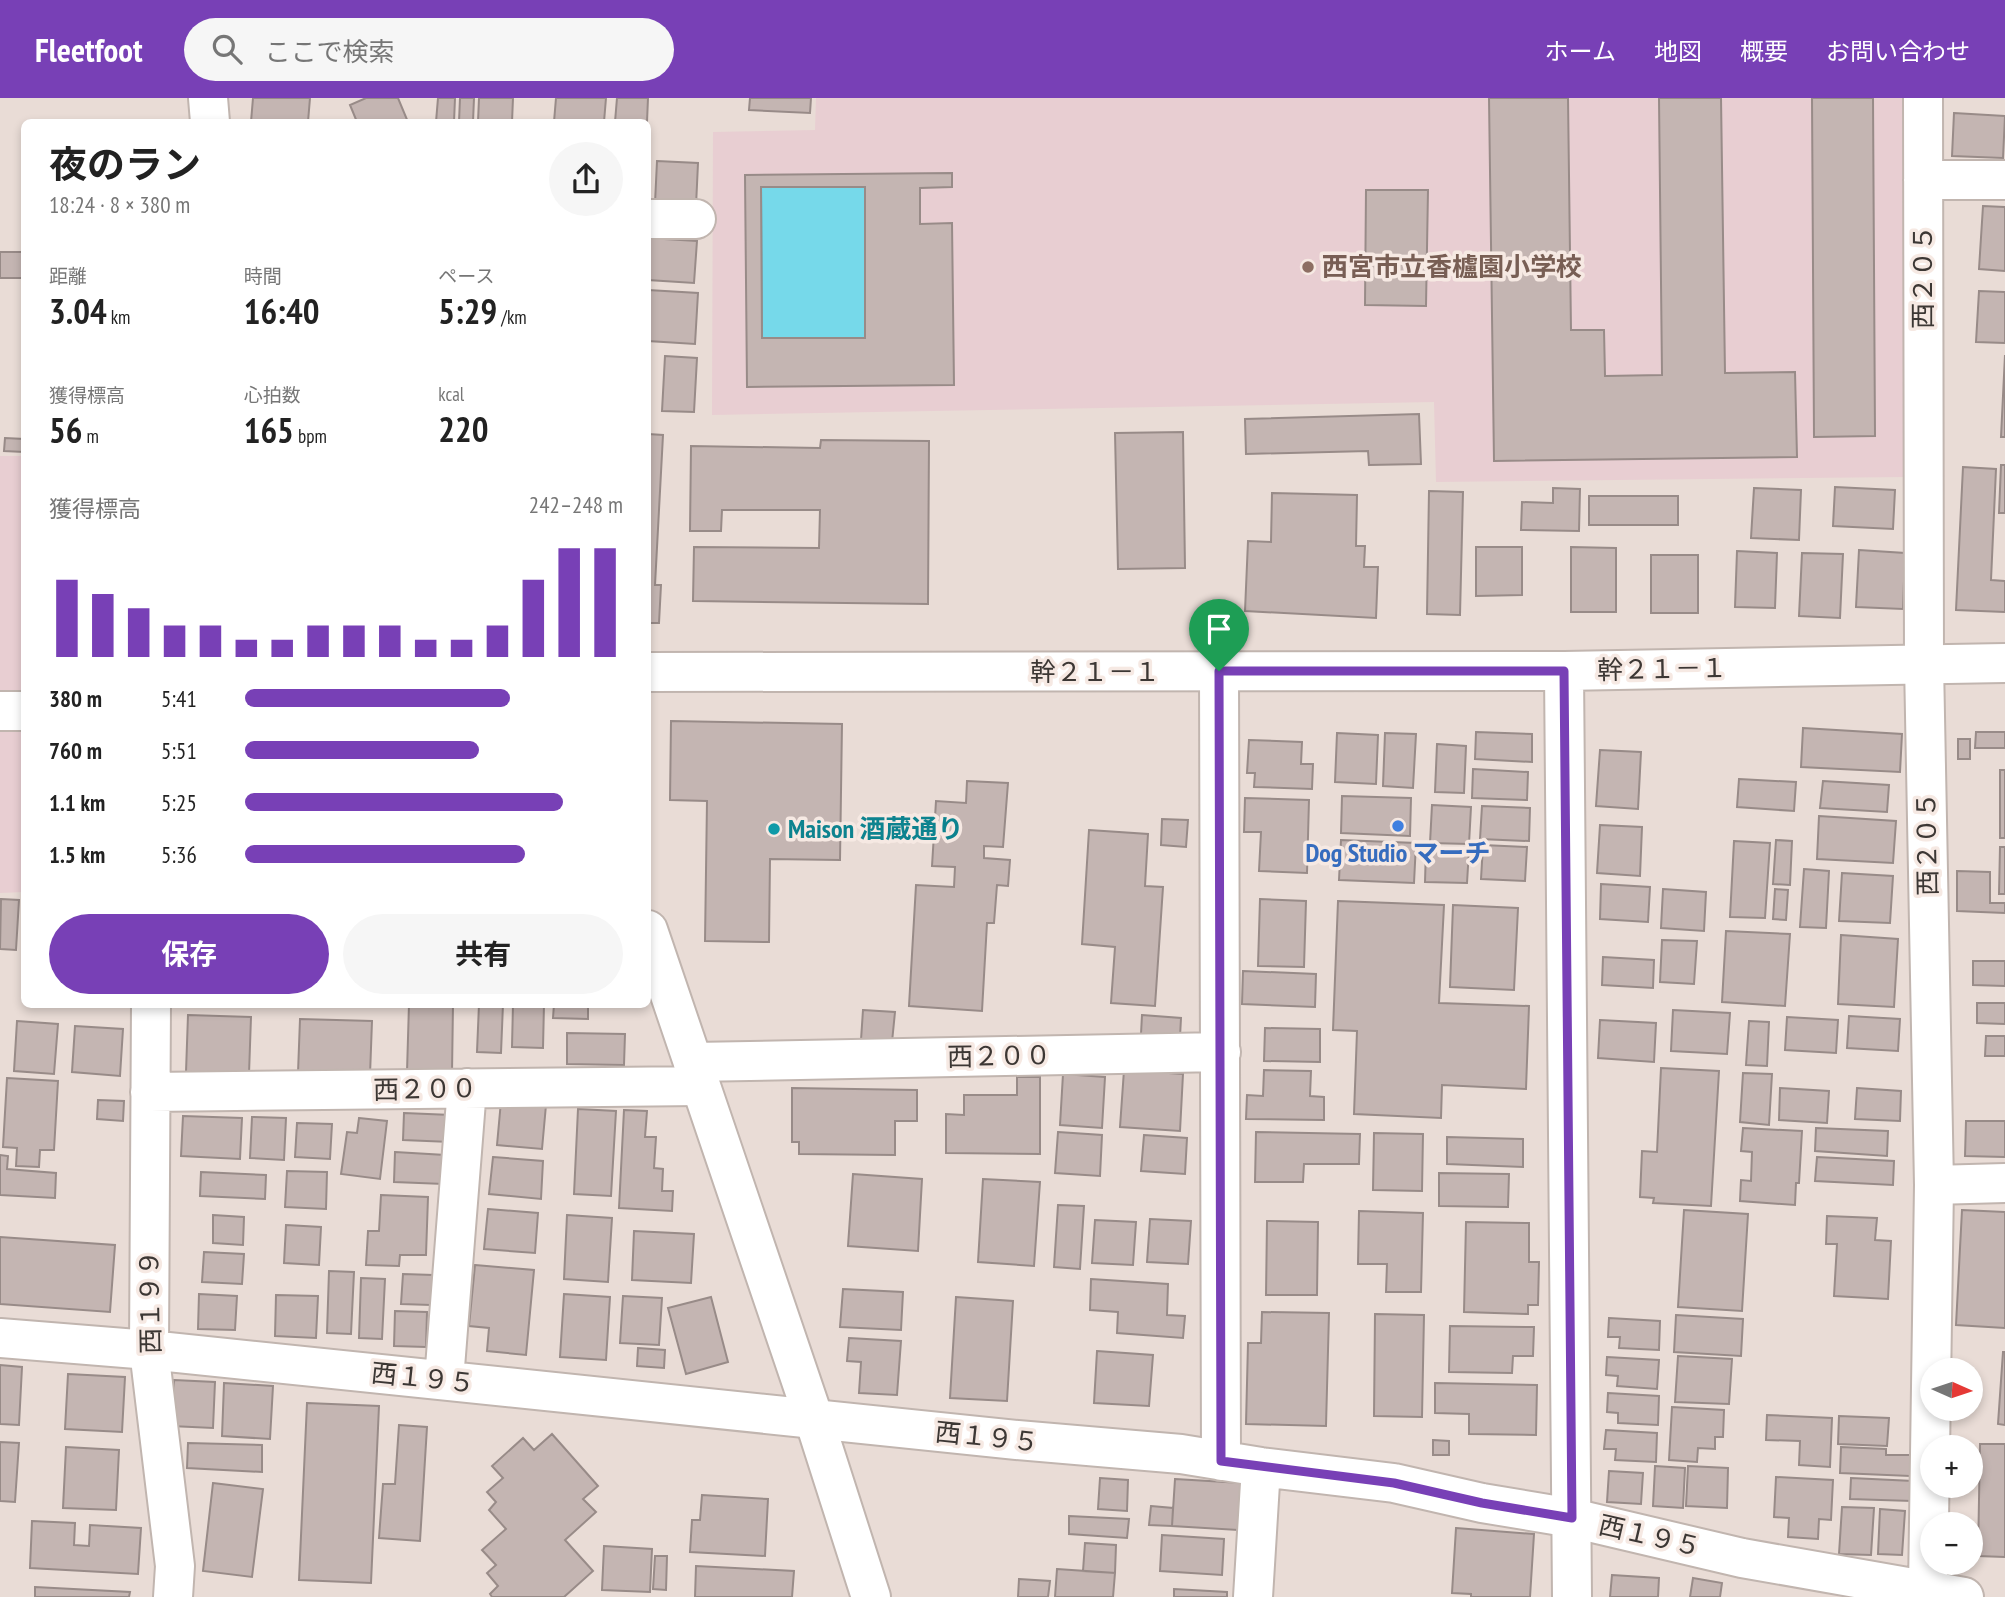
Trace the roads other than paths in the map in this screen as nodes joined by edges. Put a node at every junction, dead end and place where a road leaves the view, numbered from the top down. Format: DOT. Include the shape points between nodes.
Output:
graph roads {
  1 [pos="208,98"];
  2 [pos="1923,98"];
  3 [pos="210,119"];
  4 [pos="1923,180"];
  5 [pos="2005,180"];
  6 [pos="651,219"];
  7 [pos="696,219"];
  8 [pos="1924,663"];
  9 [pos="2005,663"];
  10 [pos="1219,671"];
  11 [pos="1564,671"];
  12 [pos="651,673"];
  13 [pos="0,711"];
  14 [pos="21,711"];
  15 [pos="651,939"];
  16 [pos="151,1008"];
  17 [pos="1221,1052"];
  18 [pos="696,1074"];
  19 [pos="467,1088"];
  20 [pos="150,1092"];
  21 [pos="2005,1183"];
  22 [pos="1934,1185"];
  23 [pos="0,1338"];
  24 [pos="149,1350"];
  25 [pos="444,1380"];
  26 [pos="814,1419"];
  27 [pos="1221,1461"];
  28 [pos="1261,1467"];
  29 [pos="1572,1518"];
  30 [pos="1946,1593"];
  31 [pos="173,1597"];
  32 [pos="871,1597"];
  33 [pos="1253,1597"];
  34 [pos="1572,1597"];
  1 -- 3 [label="street"];
  2 -- 4 [label="street, 西２０５"];
  4 -- 5 [label="street"];
  4 -- 8 [label="street, 西２０５"];
  6 -- 7 [label="street"];
  8 -- 9 [label="street, 幹２１－１"];
  8 -- 11 [label="street, 幹２１－１"];
  8 -- 22 [label="street, 西２０５"];
  10 -- 11 [label="street, 幹２１－１"];
  10 -- 12 [label="street, 幹２１－１"];
  10 -- 17 [label="street"];
  11 -- 29 [label="street"];
  13 -- 14 [label="street"];
  15 -- 18 [label="street"];
  16 -- 20 [label="street, 西１９９"];
  17 -- 18 [label="street, 西２００"];
  17 -- 27 [label="street"];
  18 -- 19 [label="street, 西２００"];
  18 -- 26 [label="street"];
  19 -- 20 [label="street, 西２００"];
  19 -- 25 [label="street"];
  20 -- 24 [label="street, 西１９９"];
  21 -- 22 [label="street"];
  22 -- 30 [label="street, 西２０５"];
  23 -- 24 [label="street, 西１９５"];
  24 -- 25 [label="street, 西１９５"];
  24 -- 31 [label="street, 西１９９" via="175,1566"];
  25 -- 26 [label="street, 西１９５"];
  26 -- 27 [label="street, 西１９５"];
  26 -- 32 [label="street"];
  27 -- 28 [label="street, 西１９５"];
  28 -- 29 [label="street, 西１９５" via="1394,1483"];
  28 -- 33 [label="street"];
  29 -- 30 [label="street, 西１９５" via="1742,1558"];
  29 -- 34 [label="street"];
}
